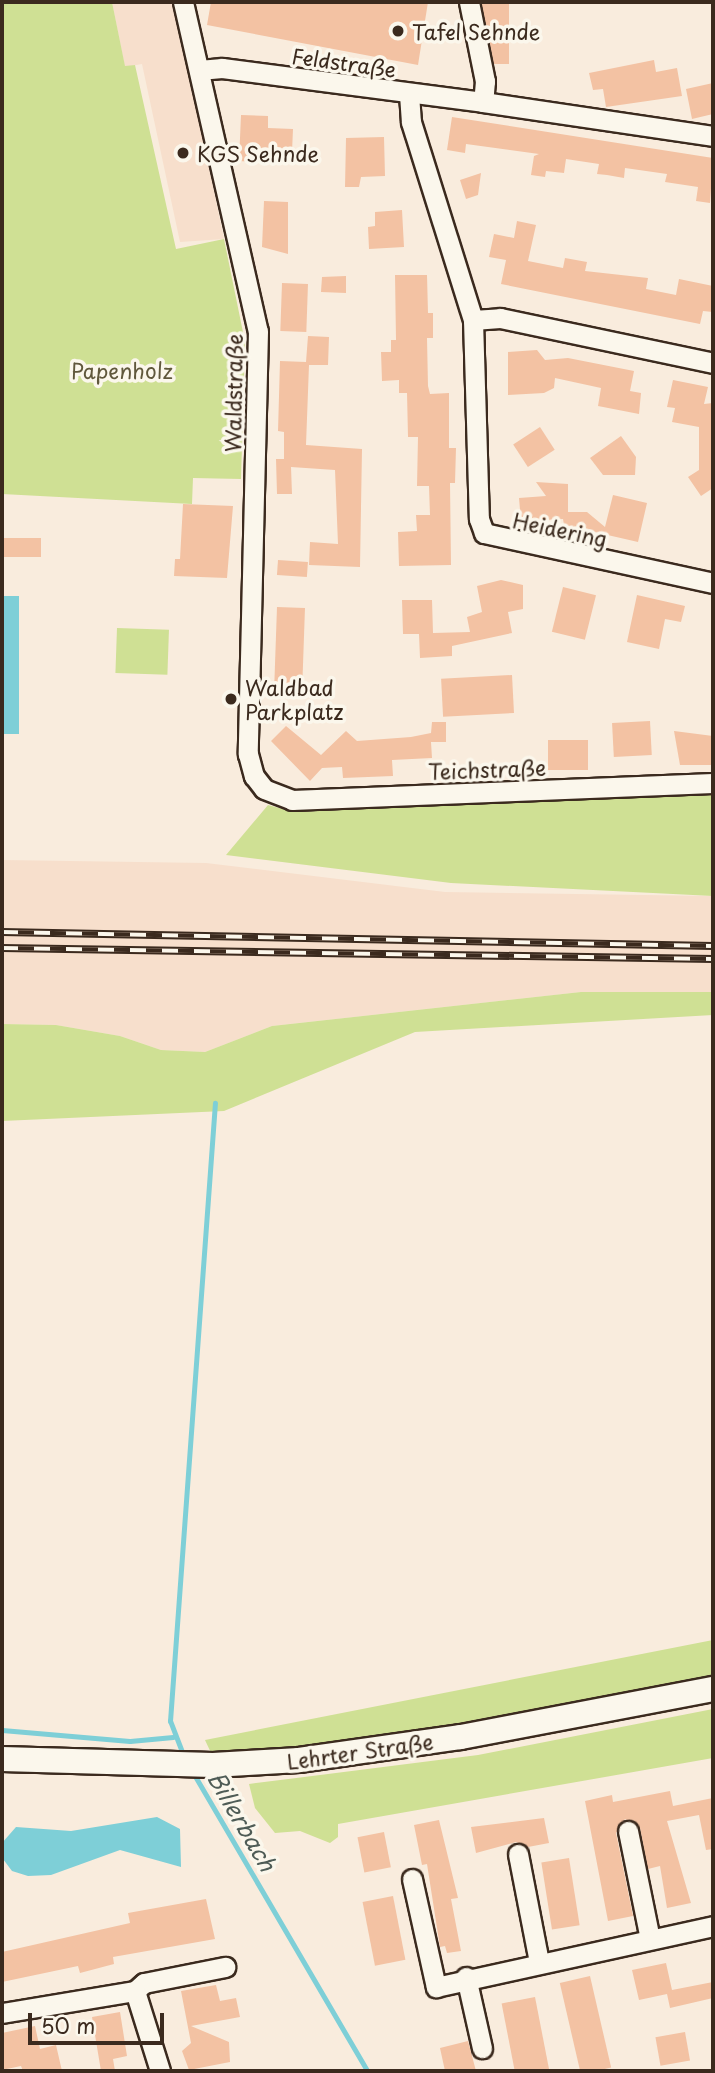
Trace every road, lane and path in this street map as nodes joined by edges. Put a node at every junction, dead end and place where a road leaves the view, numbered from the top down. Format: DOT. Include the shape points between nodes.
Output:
graph roads {
  1 [pos="183,2"];
  2 [pos="469,2"];
  3 [pos="199,70"];
  4 [pos="409,94"];
  5 [pos="483,102"];
  6 [pos="713,136"];
  7 [pos="473,320"];
  8 [pos="713,363"];
  9 [pos="713,583"];
  10 [pos="713,783"];
  11 [pos="264,789"];
  12 [pos="713,1689"];
  13 [pos="2,1759"];
  14 [pos="628,1831"];
  15 [pos="518,1854"];
  16 [pos="412,1879"];
  17 [pos="713,1926"];
  18 [pos="650,1939"];
  19 [pos="539,1962"];
  20 [pos="225,1967"];
  21 [pos="466,1977"];
  22 [pos="135,1991"];
  23 [pos="2,2013"];
  24 [pos="482,2048"];
  25 [pos="160,2071"];
  1 -- 3 [label="street, Waldstraße"];
  2 -- 5 [label="street" via="485,81"];
  3 -- 4 [label="street, Feldstraße" via="222,68"];
  3 -- 11 [label="street, Waldstraße" via="258,331 248,754"];
  4 -- 5 [label="street, Feldstraße"];
  4 -- 7 [label="street, Heidering" via="411,122"];
  5 -- 6 [label="street, Feldstraße"];
  7 -- 8 [label="street" via="500,318"];
  7 -- 9 [label="street, Heidering" via="479,519 484,533"];
  10 -- 11 [label="street, Teichstraße" via="292,800"];
  12 -- 13 [label="main road, Lehrter Straße" via="448,1739 299,1760 170,1765"];
  14 -- 18 [label="street"];
  15 -- 19 [label="street"];
  16 -- 21 [label="street" via="436,1987"];
  17 -- 18 [label="street"];
  18 -- 19 [label="street"];
  19 -- 21 [label="street"];
  20 -- 22 [label="street" via="144,1983"];
  21 -- 24 [label="street"];
  22 -- 23 [label="street"];
  22 -- 25 [label="street"];
}
